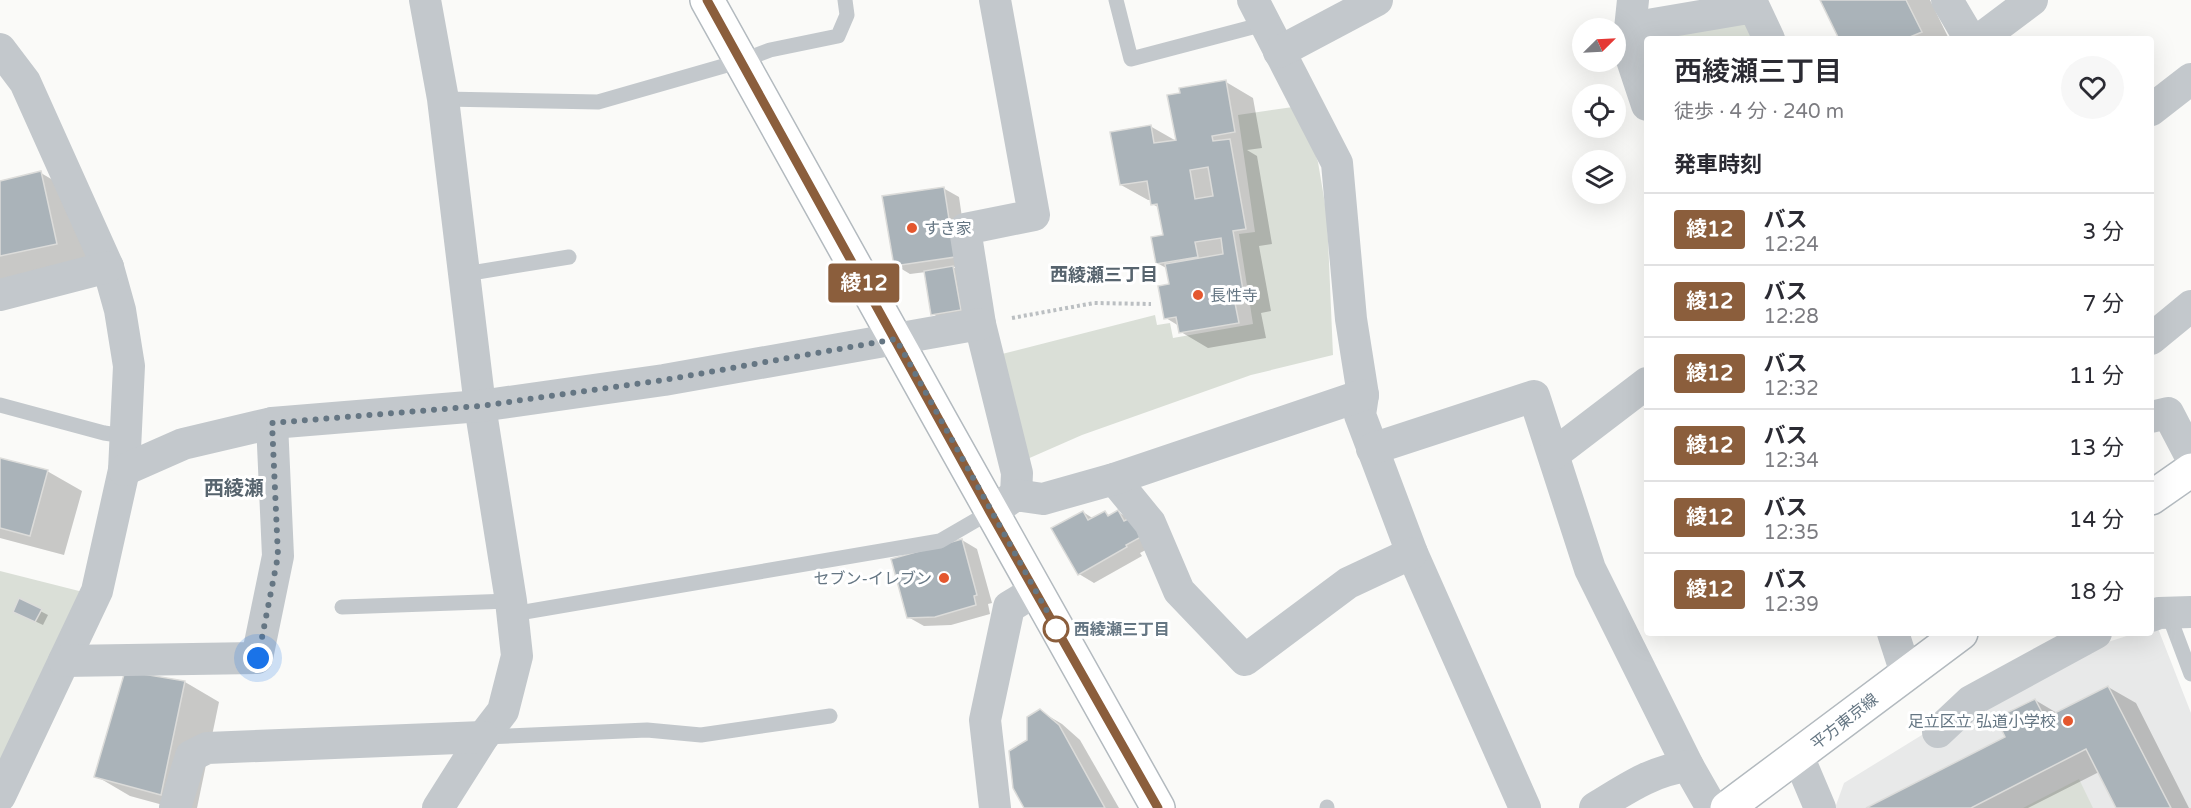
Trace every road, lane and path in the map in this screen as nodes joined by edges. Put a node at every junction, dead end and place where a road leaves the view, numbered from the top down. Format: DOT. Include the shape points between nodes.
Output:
graph roads {
  1 [pos="425,0"];
  2 [pos="707,0"];
  3 [pos="845,0"];
  4 [pos="995,0"];
  5 [pos="1116,0"];
  6 [pos="1377,0"];
  7 [pos="1947,0"];
  8 [pos="2032,0"];
  9 [pos="1259,12"];
  10 [pos="1631,14"];
  11 [pos="1768,36"];
  12 [pos="1968,36"];
  13 [pos="1984,36"];
  14 [pos="0,49"];
  15 [pos="1279,52"];
  16 [pos="741,61"];
  17 [pos="2187,90"];
  18 [pos="1644,96"];
  19 [pos="442,99"];
  20 [pos="2154,108"];
  21 [pos="569,257"];
  22 [pos="108,267"];
  23 [pos="465,274"];
  24 [pos="0,295"];
  25 [pos="1151,304"];
  26 [pos="2191,306"];
  27 [pos="980,324"];
  28 [pos="2154,337"];
  29 [pos="896,339"];
  30 [pos="1644,385"];
  31 [pos="1364,395"];
  32 [pos="0,405"];
  33 [pos="480,406"];
  34 [pos="2154,416"];
  35 [pos="272,423"];
  36 [pos="126,436"];
  37 [pos="1372,449"];
  38 [pos="1554,454"];
  39 [pos="2191,457"];
  40 [pos="124,470"];
  41 [pos="2191,470"];
  42 [pos="1114,479"];
  43 [pos="2154,496"];
  44 [pos="1003,504"];
  45 [pos="1412,553"];
  46 [pos="1035,591"];
  47 [pos="342,607"];
  48 [pos="512,608"];
  49 [pos="2170,614"];
  50 [pos="1894,636"];
  51 [pos="1957,636"];
  52 [pos="2090,636"];
  53 [pos="64,661"];
  54 [pos="1906,673"];
  55 [pos="2191,674"];
  56 [pos="830,716"];
  57 [pos="1938,732"];
  58 [pos="483,737"];
  59 [pos="1798,756"];
  60 [pos="1688,766"];
  61 [pos="0,796"];
  62 [pos="175,808"];
  63 [pos="438,808"];
  64 [pos="995,808"];
  65 [pos="1158,808"];
  66 [pos="1525,808"];
  67 [pos="1595,808"];
  68 [pos="1712,808"];
  69 [pos="1727,808"];
  70 [pos="1820,808"];
  1 -- 19 [label="street"];
  2 -- 16 [label="main road"];
  3 -- 16 [label="lane" via="847,15 838,36 770,50"];
  4 -- 27 [label="street" via="1034,214 965,229"];
  5 -- 9 [label="lane" via="1131,59"];
  6 -- 15 [label="street"];
  7 -- 12 [label="street"];
  8 -- 13 [label="street"];
  9 -- 15 [label="street"];
  10 -- 11 [label="street" via="1754,8"];
  10 -- 18 [label="street" via="1628,48"];
  14 -- 22 [label="street" via="25,82"];
  15 -- 31 [label="street" via="1337,164 1351,319"];
  16 -- 19 [label="lane" via="598,102"];
  16 -- 29 [label="main road"];
  17 -- 20 [label="street"];
  19 -- 23 [label="street"];
  21 -- 23 [label="lane"];
  22 -- 24 [label="street"];
  22 -- 36 [label="street" via="129,366"];
  23 -- 33 [label="street"];
  25 -- 27 [label="path" via="1094,303"];
  26 -- 28 [label="street"];
  27 -- 29 [label="street"];
  27 -- 44 [label="street" via="1017,473"];
  29 -- 33 [label="street" via="664,380"];
  29 -- 44 [label="main road"];
  30 -- 38 [label="street"];
  31 -- 37 [label="street" via="1360,415"];
  31 -- 42 [label="street"];
  32 -- 36 [label="lane"];
  33 -- 35 [label="street"];
  33 -- 48 [label="street"];
  34 -- 39 [label="street" via="2168,412"];
  35 -- 40 [label="street" via="183,444"];
  35 -- 53 [label="street" via="278,556 258,658"];
  36 -- 40 [label="street"];
  37 -- 38 [label="street" via="1534,396"];
  37 -- 45 [label="street"];
  38 -- 60 [label="street" via="1590,569"];
  40 -- 53 [label="street" via="97,591"];
  41 -- 43 [label="main road"];
  42 -- 44 [label="street" via="1043,500"];
  42 -- 45 [label="street" via="1150,524 1179,591 1245,660 1348,583"];
  44 -- 46 [label="main road"];
  44 -- 48 [label="lane" via="940,541"];
  45 -- 66 [label="street"];
  46 -- 64 [label="street" via="1009,608 985,720"];
  46 -- 65 [label="main road"];
  47 -- 48 [label="lane"];
  48 -- 58 [label="street" via="517,656 503,711"];
  49 -- 55 [label="lane"];
  50 -- 54 [label="street"];
  51 -- 54 [label="main road, 平方東京線"];
  52 -- 57 [label="street" via="1971,701"];
  53 -- 61 [label="street"];
  54 -- 59 [label="main road, 平方東京線"];
  56 -- 58 [label="lane" via="701,735 647,730"];
  58 -- 62 [label="street" via="207,748 191,756"];
  58 -- 63 [label="street"];
  59 -- 69 [label="main road, 平方東京線"];
  59 -- 70 [label="street"];
  60 -- 67 [label="street" via="1649,776"];
  60 -- 68 [label="street"];
}
